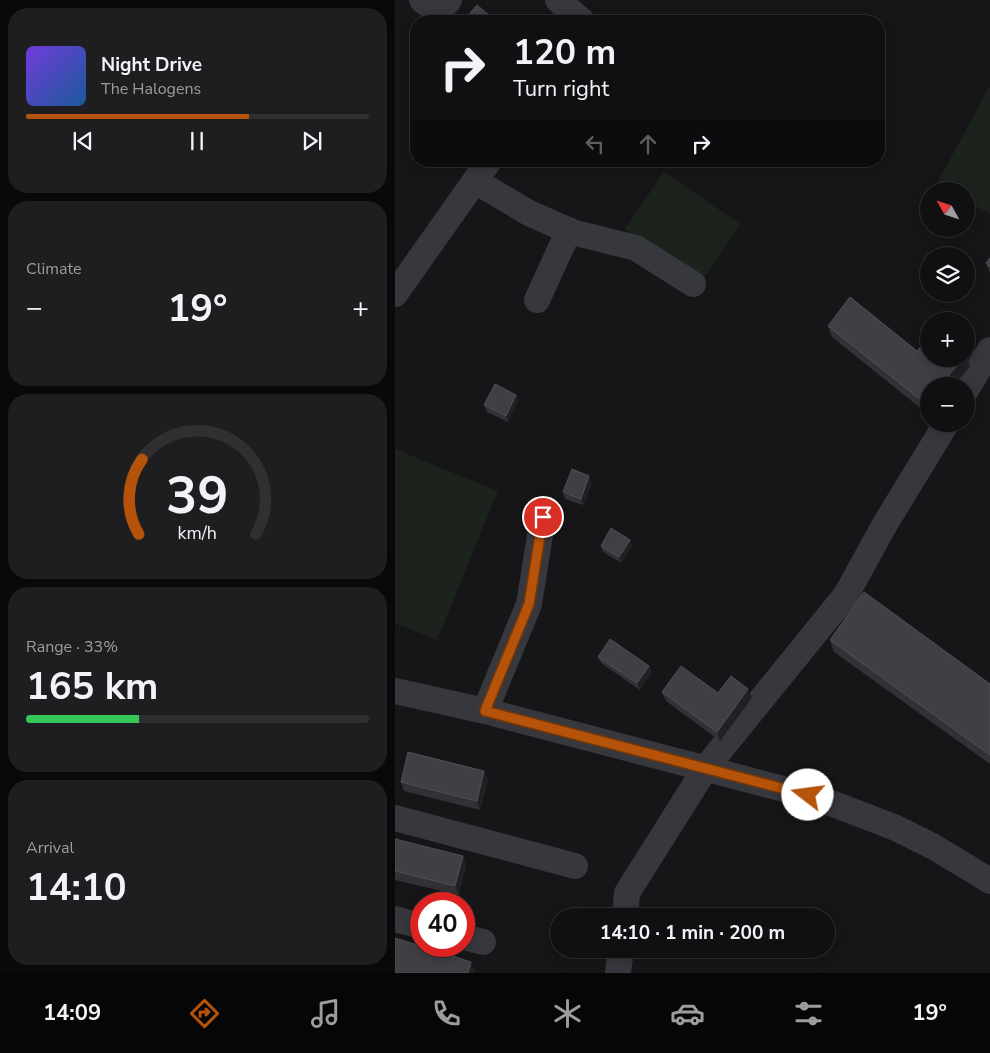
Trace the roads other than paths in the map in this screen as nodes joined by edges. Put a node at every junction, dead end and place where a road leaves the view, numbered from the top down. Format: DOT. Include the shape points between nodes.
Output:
graph roads {
  1 [pos="422,0"];
  2 [pos="449,0"];
  3 [pos="557,0"];
  4 [pos="575,15"];
  5 [pos="482,171"];
  6 [pos="569,230"];
  7 [pos="693,284"];
  8 [pos="395,294"];
  9 [pos="537,300"];
  10 [pos="990,350"];
  11 [pos="974,377"];
  12 [pos="941,432"];
  13 [pos="543,517"];
  14 [pos="395,691"];
  15 [pos="485,711"];
  16 [pos="705,769"];
  17 [pos="395,818"];
  18 [pos="575,866"];
  19 [pos="990,881"];
  20 [pos="626,908"];
  21 [pos="395,919"];
  22 [pos="410,923"];
  23 [pos="620,958"];
  24 [pos="618,973"];
  1 -- 2 [label="street" via="431,7 442,8"];
  3 -- 4 [label="street"];
  5 -- 6 [label="street" via="529,214"];
  5 -- 8 [label="street"];
  6 -- 7 [label="street" via="636,248"];
  6 -- 9 [label="street"];
  10 -- 11 [label="street"];
  12 -- 16 [label="street" via="846,595"];
  13 -- 15 [label="street" via="529,604"];
  14 -- 15 [label="street"];
  15 -- 16 [label="street"];
  16 -- 19 [label="street" via="798,792 858,812 921,841"];
  16 -- 20 [label="street" via="627,893"];
  17 -- 18 [label="street"];
  21 -- 22 [label="street"];
  23 -- 24 [label="street"];
}
